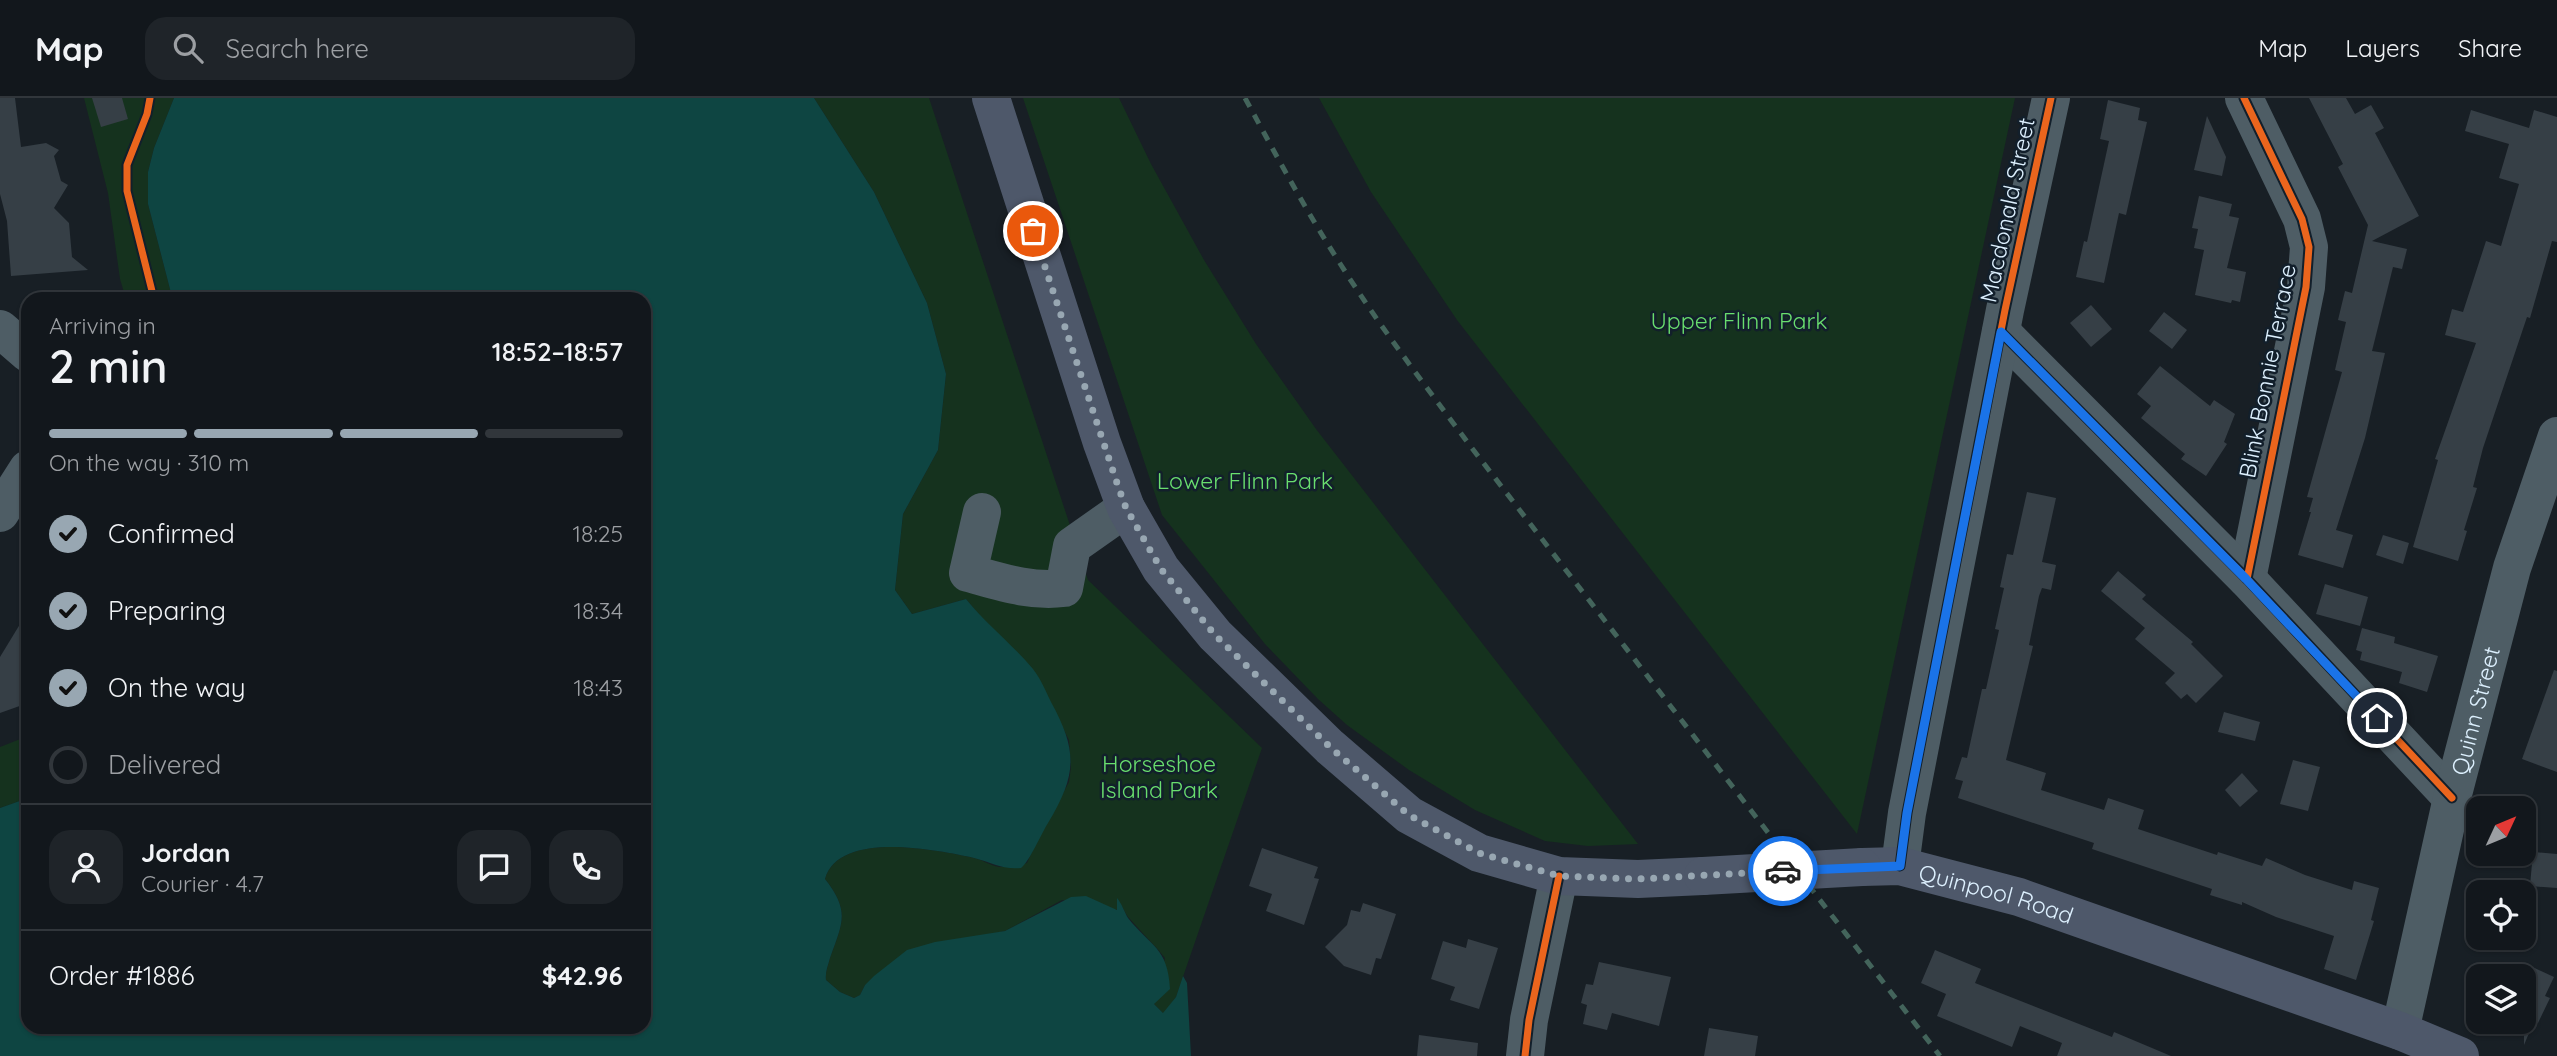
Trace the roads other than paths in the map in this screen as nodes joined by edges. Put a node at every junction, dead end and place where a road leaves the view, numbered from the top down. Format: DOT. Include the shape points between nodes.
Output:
graph roads {
  1 [pos="991,98"];
  2 [pos="2051,98"];
  3 [pos="2244,98"];
  4 [pos="0,329"];
  5 [pos="2001,332"];
  6 [pos="21,347"];
  7 [pos="2557,436"];
  8 [pos="21,480"];
  9 [pos="1126,508"];
  10 [pos="982,512"];
  11 [pos="0,513"];
  12 [pos="2246,579"];
  13 [pos="2452,798"];
  14 [pos="1900,866"];
  15 [pos="1559,876"];
  16 [pos="2400,1031"];
  17 [pos="1525,1056"];
  18 [pos="2459,1056"];
  1 -- 9 [label="main road, Quinpool Road"];
  2 -- 5 [label="street, Macdonald Street"];
  3 -- 12 [label="street, Blink Bonnie Terrace" via="2302,219 2309,247 2306,287"];
  4 -- 6 [label="street"];
  5 -- 12 [label="street"];
  5 -- 14 [label="street, Macdonald Street"];
  7 -- 13 [label="street, Quinn Street" via="2512,568"];
  8 -- 11 [label="street"];
  9 -- 10 [label="street" via="1072,546 1064,588 1042,590 968,573"];
  9 -- 15 [label="main road, Quinpool Road" via="1161,569 1215,635 1330,747 1409,815 1479,853"];
  12 -- 13 [label="street"];
  13 -- 16 [label="street, Quinn Street"];
  14 -- 15 [label="main road, Quinpool Road, bridge" via="1638,879"];
  14 -- 16 [label="main road, Quinpool Road" via="2020,897"];
  15 -- 17 [label="street"];
  16 -- 18 [label="main road, Quinpool Road"];
}
